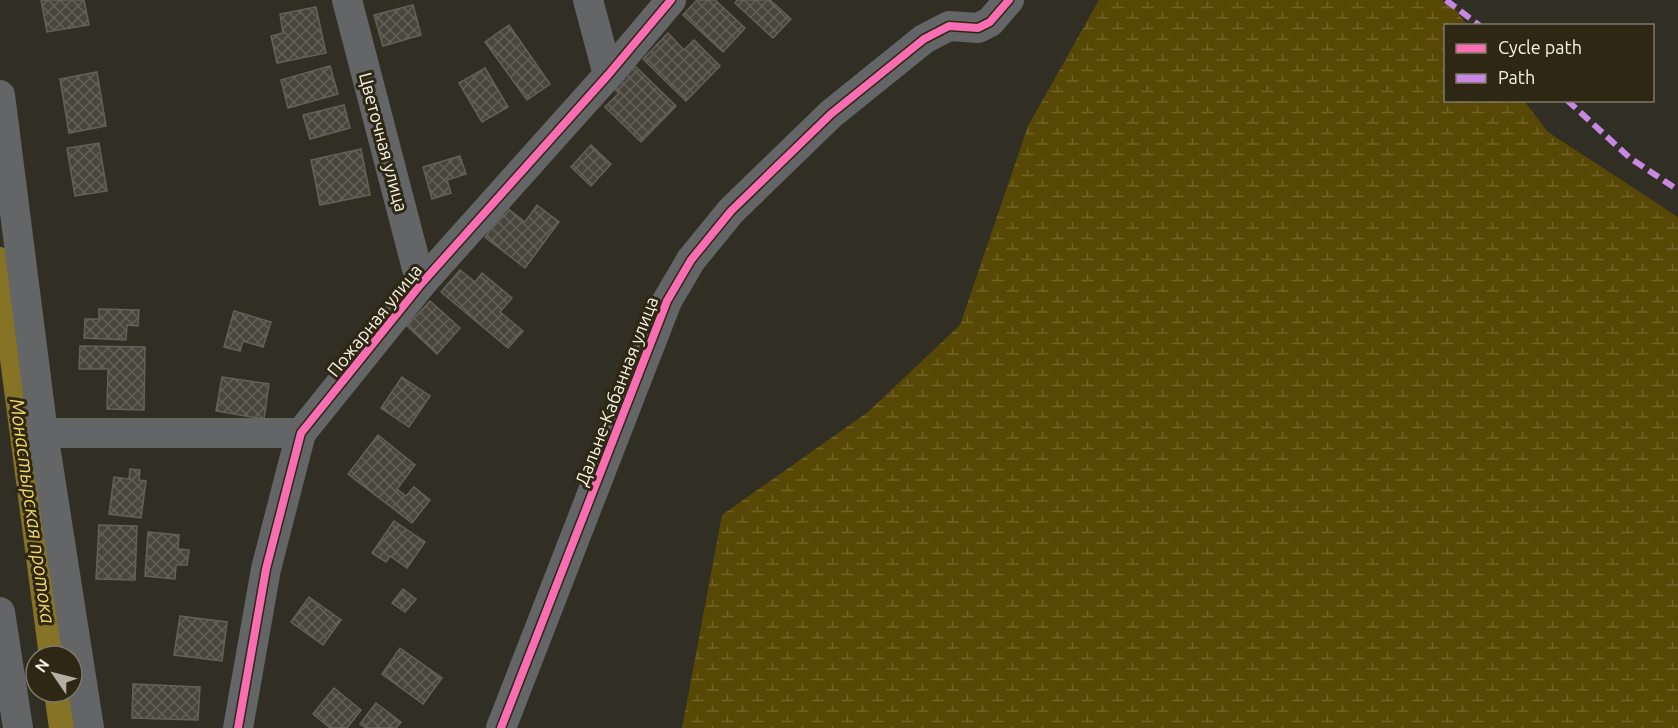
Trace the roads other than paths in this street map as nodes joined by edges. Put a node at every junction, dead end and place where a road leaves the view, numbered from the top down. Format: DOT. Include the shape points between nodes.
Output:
graph roads {
  1 [pos="347,0"];
  2 [pos="588,0"];
  3 [pos="671,0"];
  4 [pos="1009,0"];
  5 [pos="608,75"];
  6 [pos="0,95"];
  7 [pos="421,284"];
  8 [pos="43,433"];
  9 [pos="301,433"];
  10 [pos="0,612"];
  11 [pos="18,728"];
  12 [pos="89,728"];
  13 [pos="238,728"];
  14 [pos="501,728"];
  1 -- 7 [label="street, Цветочная улица"];
  2 -- 5 [label="street"];
  3 -- 5 [label="street, Пожарная улица"];
  4 -- 14 [label="street, Дальне-Кабанная улица" via="990,22 978,28 950,26 924,39 831,114 731,211 691,260 667,301"];
  5 -- 7 [label="street, Пожарная улица"];
  6 -- 8 [label="street"];
  7 -- 9 [label="street, Пожарная улица"];
  8 -- 9 [label="street"];
  8 -- 12 [label="street"];
  9 -- 13 [label="street, Пожарная улица" via="266,569"];
  10 -- 11 [label="street"];
}
